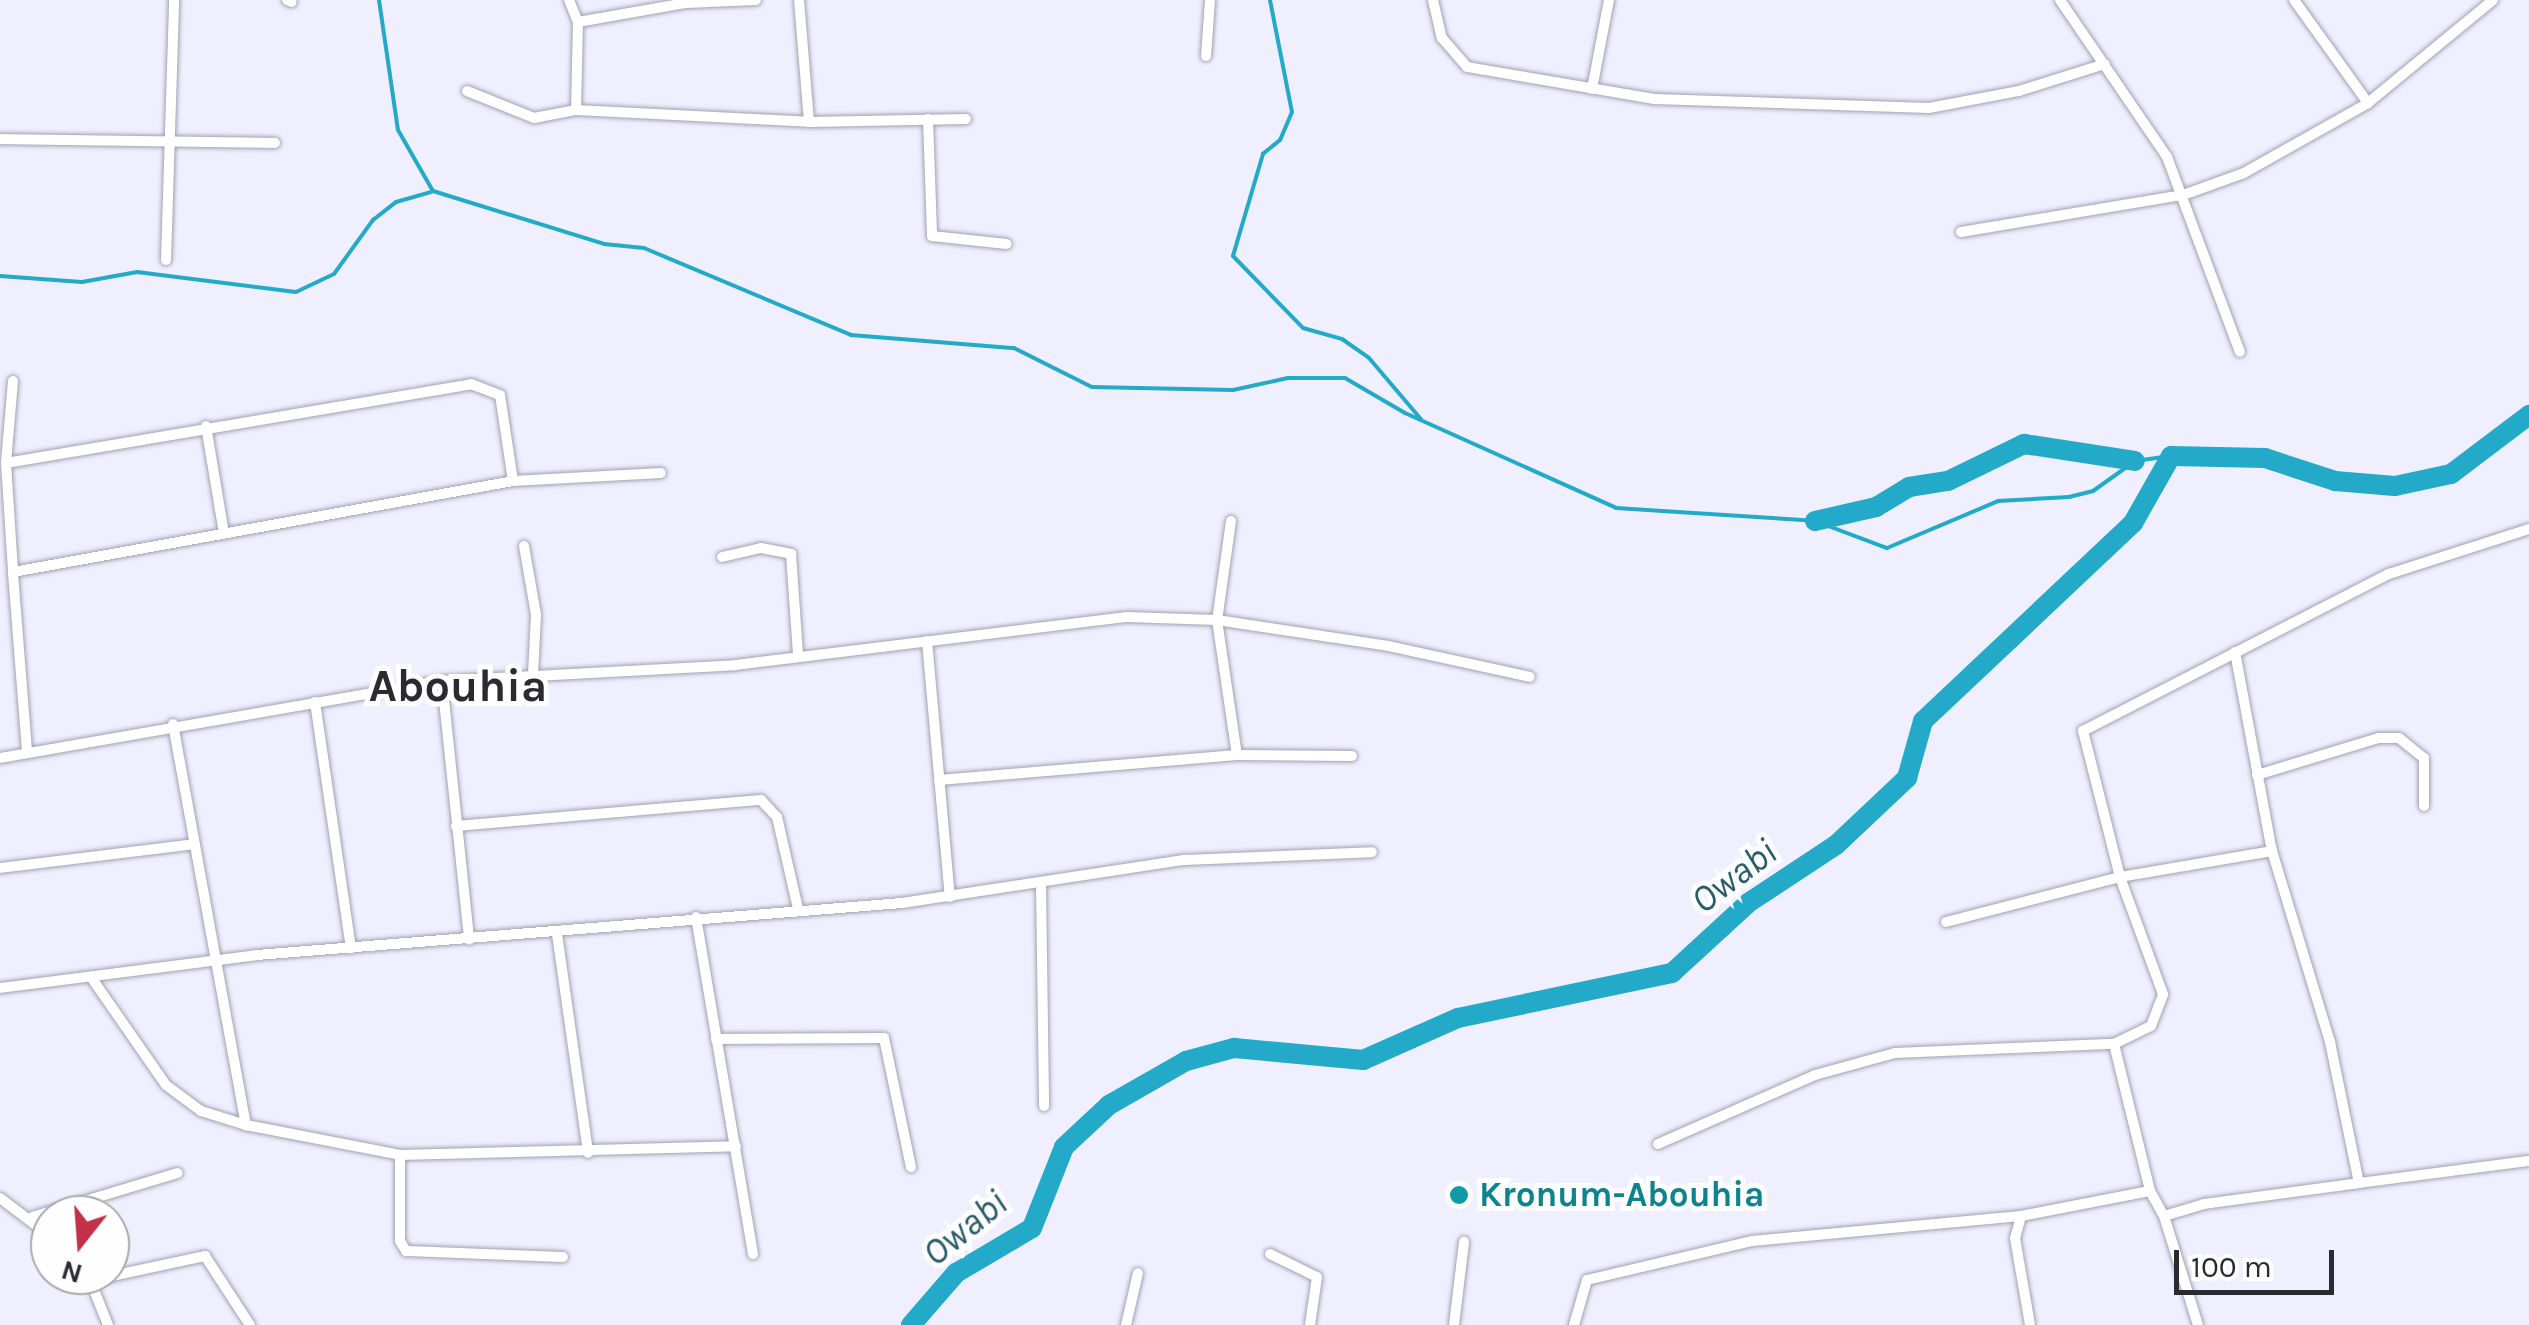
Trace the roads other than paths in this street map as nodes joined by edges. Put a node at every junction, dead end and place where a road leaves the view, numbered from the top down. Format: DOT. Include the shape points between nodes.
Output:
graph roads {
  1 [pos="174,0"];
  2 [pos="570,0"];
  3 [pos="756,0"];
  4 [pos="799,0"];
  5 [pos="1210,0"];
  6 [pos="1433,0"];
  7 [pos="1608,0"];
  8 [pos="2060,0"];
  9 [pos="2294,0"];
  10 [pos="2493,0"];
  11 [pos="701,1"];
  12 [pos="578,22"];
  13 [pos="1206,56"];
  14 [pos="2105,64"];
  15 [pos="1592,89"];
  16 [pos="468,91"];
  17 [pos="2368,103"];
  18 [pos="576,110"];
  19 [pos="966,118"];
  20 [pos="928,119"];
  21 [pos="809,122"];
  22 [pos="0,140"];
  23 [pos="172,140"];
  24 [pos="275,142"];
  25 [pos="2183,196"];
  26 [pos="1961,232"];
  27 [pos="1007,244"];
  28 [pos="166,260"];
  29 [pos="2240,352"];
  30 [pos="13,381"];
  31 [pos="206,426"];
  32 [pos="6,463"];
  33 [pos="661,473"];
  34 [pos="514,481"];
  35 [pos="1231,522"];
  36 [pos="2529,529"];
  37 [pos="224,533"];
  38 [pos="524,546"];
  39 [pos="722,557"];
  40 [pos="14,572"];
  41 [pos="1217,620"];
  42 [pos="927,641"];
  43 [pos="2235,652"];
  44 [pos="798,654"];
  45 [pos="533,675"];
  46 [pos="1530,678"];
  47 [pos="442,681"];
  48 [pos="315,702"];
  49 [pos="173,724"];
  50 [pos="27,752"];
  51 [pos="1238,755"];
  52 [pos="1352,756"];
  53 [pos="0,758"];
  54 [pos="2257,776"];
  55 [pos="939,780"];
  56 [pos="2424,806"];
  57 [pos="456,826"];
  58 [pos="195,844"];
  59 [pos="2272,851"];
  60 [pos="1372,852"];
  61 [pos="0,868"];
  62 [pos="2120,877"];
  63 [pos="1042,884"];
  64 [pos="950,896"];
  65 [pos="798,909"];
  66 [pos="696,917"];
  67 [pos="1946,922"];
  68 [pos="557,934"];
  69 [pos="469,940"];
  70 [pos="351,948"];
  71 [pos="217,960"];
  72 [pos="93,980"];
  73 [pos="0,988"];
  74 [pos="716,1039"];
  75 [pos="2114,1044"];
  76 [pos="1044,1106"];
  77 [pos="246,1125"];
  78 [pos="1658,1144"];
  79 [pos="736,1146"];
  80 [pos="588,1153"];
  81 [pos="400,1154"];
  82 [pos="2529,1162"];
  83 [pos="911,1167"];
  84 [pos="178,1173"];
  85 [pos="2359,1183"];
  86 [pos="2150,1191"];
  87 [pos="107,1195"];
  88 [pos="0,1198"];
  89 [pos="2021,1216"];
  90 [pos="2164,1216"];
  91 [pos="30,1217"];
  92 [pos="1464,1242"];
  93 [pos="753,1254"];
  94 [pos="1270,1254"];
  95 [pos="562,1257"];
  96 [pos="130,1270"];
  97 [pos="1138,1273"];
  98 [pos="97,1295"];
  99 [pos="108,1325"];
  100 [pos="250,1325"];
  101 [pos="1126,1325"];
  102 [pos="1310,1325"];
  103 [pos="1454,1325"];
  104 [pos="1574,1325"];
  105 [pos="2030,1325"];
  106 [pos="2198,1325"];
  1 -- 23 [label="street"];
  2 -- 12 [label="street"];
  3 -- 11 [label="street"];
  4 -- 21 [label="street"];
  5 -- 13 [label="street"];
  6 -- 15 [label="street" via="1442,38 1467,67"];
  7 -- 15 [label="street"];
  8 -- 14 [label="street"];
  9 -- 17 [label="street"];
  10 -- 17 [label="street"];
  11 -- 12 [label="street"];
  12 -- 18 [label="street"];
  14 -- 15 [label="street" via="2019,91 1929,108 1826,110"];
  14 -- 25 [label="street" via="2167,157"];
  16 -- 18 [label="street" via="534,118"];
  17 -- 25 [label="street" via="2276,158"];
  18 -- 21 [label="street"];
  19 -- 20 [label="street"];
  20 -- 21 [label="street"];
  20 -- 27 [label="street" via="932,236"];
  22 -- 23 [label="street"];
  23 -- 24 [label="street"];
  23 -- 28 [label="street"];
  25 -- 26 [label="street"];
  25 -- 29 [label="street"];
  30 -- 32 [label="street"];
  31 -- 32 [label="street"];
  31 -- 34 [label="street" via="484,384 500,395"];
  31 -- 37 [label="street"];
  32 -- 40 [label="street"];
  33 -- 34 [label="street"];
  34 -- 37 [label="street"];
  35 -- 41 [label="street"];
  36 -- 43 [label="street" via="2389,574"];
  37 -- 40 [label="street"];
  38 -- 45 [label="street" via="536,615"];
  39 -- 44 [label="street" via="761,548 791,554"];
  40 -- 50 [label="street"];
  41 -- 42 [label="street" via="1111,618"];
  41 -- 46 [label="street" via="1388,646"];
  41 -- 51 [label="street"];
  42 -- 44 [label="street"];
  42 -- 55 [label="street"];
  43 -- 54 [label="street"];
  43 -- 62 [label="street" via="2083,731"];
  44 -- 45 [label="street" via="736,665"];
  45 -- 47 [label="street"];
  47 -- 48 [label="street"];
  47 -- 57 [label="street"];
  48 -- 49 [label="street"];
  48 -- 70 [label="street"];
  49 -- 50 [label="street"];
  49 -- 58 [label="street"];
  50 -- 53 [label="street"];
  51 -- 52 [label="street"];
  51 -- 55 [label="street"];
  54 -- 56 [label="street" via="2379,738 2399,738 2424,758"];
  54 -- 59 [label="street"];
  55 -- 64 [label="street"];
  57 -- 65 [label="street" via="761,800 777,817"];
  57 -- 69 [label="street"];
  58 -- 61 [label="street"];
  58 -- 71 [label="street"];
  59 -- 62 [label="street"];
  59 -- 85 [label="street" via="2330,1042"];
  60 -- 63 [label="street" via="1184,860"];
  62 -- 67 [label="street"];
  62 -- 75 [label="street" via="2163,994 2151,1026"];
  63 -- 64 [label="street"];
  63 -- 76 [label="street"];
  64 -- 65 [label="street"];
  65 -- 66 [label="street"];
  66 -- 68 [label="street"];
  66 -- 74 [label="street"];
  68 -- 69 [label="street"];
  68 -- 80 [label="street"];
  69 -- 70 [label="street"];
  70 -- 71 [label="street"];
  71 -- 72 [label="street"];
  71 -- 77 [label="street"];
  72 -- 73 [label="street"];
  72 -- 77 [label="street" via="166,1085 202,1110"];
  74 -- 79 [label="street"];
  74 -- 83 [label="street" via="884,1038"];
  75 -- 78 [label="street" via="1895,1053 1814,1075"];
  75 -- 86 [label="street"];
  77 -- 81 [label="street"];
  79 -- 80 [label="street"];
  79 -- 93 [label="street"];
  80 -- 81 [label="street"];
  81 -- 95 [label="street" via="400,1240 406,1251"];
  82 -- 85 [label="street"];
  84 -- 87 [label="street"];
  85 -- 90 [label="street" via="2204,1204"];
  86 -- 89 [label="street"];
  86 -- 90 [label="street"];
  88 -- 91 [label="street"];
  89 -- 104 [label="street" via="1752,1241 1587,1280"];
  89 -- 105 [label="street" via="2015,1238"];
  90 -- 106 [label="street"];
  92 -- 103 [label="street"];
  94 -- 102 [label="street" via="1316,1277"];
  96 -- 100 [label="street" via="205,1256"];
  97 -- 101 [label="street"];
  98 -- 99 [label="street"];
}
